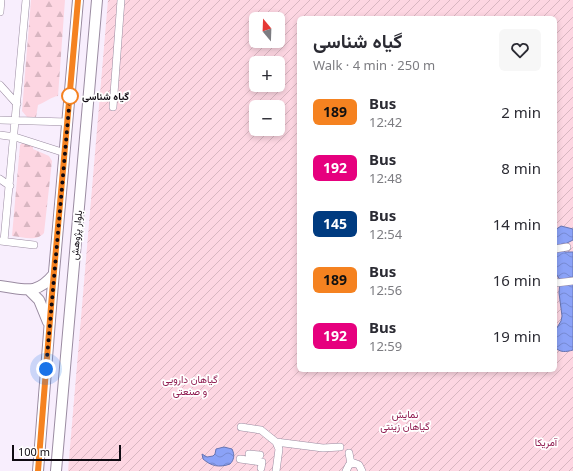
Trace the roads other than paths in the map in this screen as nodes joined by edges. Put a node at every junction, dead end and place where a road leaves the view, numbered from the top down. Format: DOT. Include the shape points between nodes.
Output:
graph roads {
  1 [pos="1,0"];
  2 [pos="26,0"];
  3 [pos="78,0"];
  4 [pos="97,0"];
  5 [pos="121,0"];
  6 [pos="0,12"];
  7 [pos="0,85"];
  8 [pos="17,104"];
  9 [pos="113,107"];
  10 [pos="0,120"];
  11 [pos="16,121"];
  12 [pos="67,122"];
  13 [pos="0,135"];
  14 [pos="15,137"];
  15 [pos="64,153"];
  16 [pos="0,179"];
  17 [pos="10,186"];
  18 [pos="2,241"];
  19 [pos="34,245"];
  20 [pos="54,273"];
  21 [pos="573,281"];
  22 [pos="557,282"];
  23 [pos="0,286"];
  24 [pos="29,290"];
  25 [pos="49,326"];
  26 [pos="241,427"];
  27 [pos="276,442"];
  28 [pos="340,446"];
  29 [pos="349,453"];
  30 [pos="240,460"];
  31 [pos="351,464"];
  32 [pos="261,468"];
  33 [pos="38,471"];
  34 [pos="56,471"];
  35 [pos="276,471"];
  36 [pos="346,471"];
  37 [pos="362,471"];
  1 -- 6 [label="street"];
  2 -- 8 [label="street"];
  3 -- 12 [label="street, بلوار پژوهش"];
  4 -- 34 [label="street, بلوار پژوهش"];
  5 -- 9 [label="street"];
  7 -- 8 [label="street"];
  8 -- 11 [label="street"];
  10 -- 11 [label="street"];
  11 -- 12 [label="street"];
  11 -- 14 [label="street"];
  12 -- 15 [label="street, بلوار پژوهش"];
  13 -- 14 [label="street"];
  14 -- 15 [label="street"];
  14 -- 17 [label="street"];
  15 -- 20 [label="street, بلوار پژوهش"];
  16 -- 17 [label="street"];
  17 -- 18 [label="street"];
  18 -- 19 [label="street"];
  20 -- 24 [label="street" via="45,284"];
  20 -- 25 [label="street, بلوار پژوهش"];
  21 -- 22 [label="street"];
  23 -- 24 [label="street"];
  24 -- 25 [label="street" via="38,300"];
  25 -- 33 [label="street, بلوار پژوهش"];
  26 -- 27 [label="street" via="261,430"];
  27 -- 28 [label="street" via="322,448"];
  27 -- 35 [label="street" via="279,448"];
  29 -- 31 [label="street"];
  30 -- 32 [label="street" via="255,456 262,462"];
  31 -- 36 [label="street"];
  31 -- 37 [label="street" via="359,465"];
}
